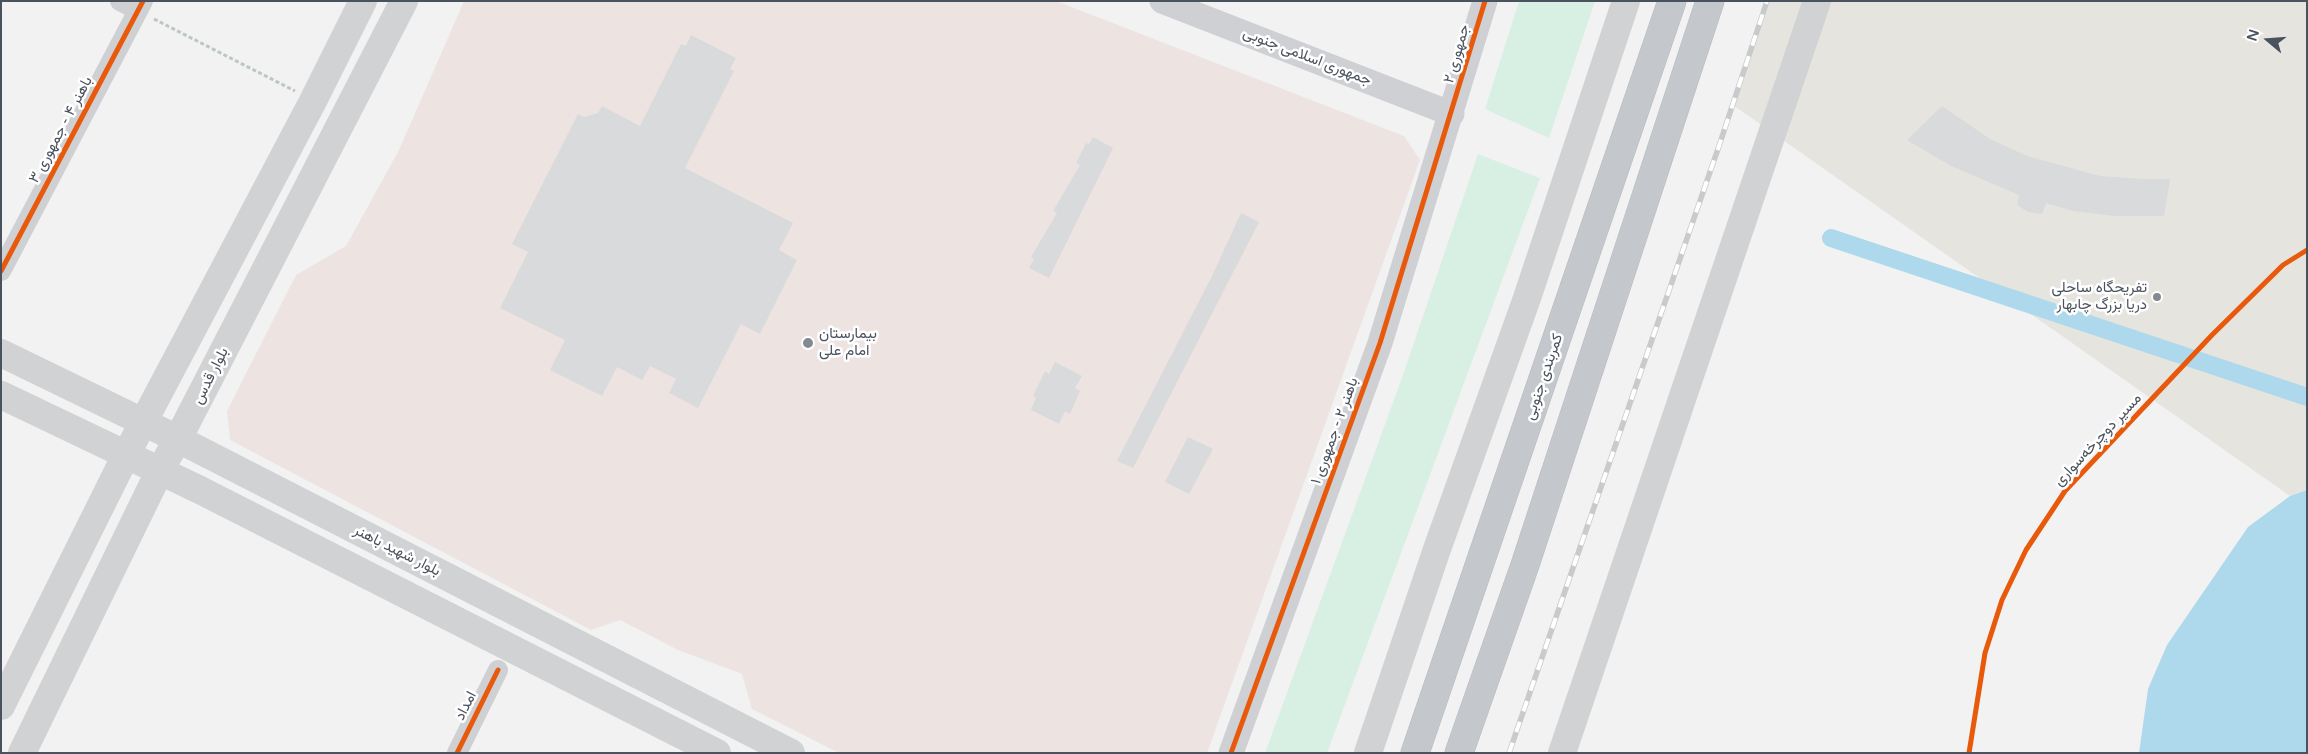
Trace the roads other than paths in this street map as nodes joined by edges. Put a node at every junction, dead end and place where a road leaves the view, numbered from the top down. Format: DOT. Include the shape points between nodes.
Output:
graph roads {
  1 [pos="120,1"];
  2 [pos="363,1"];
  3 [pos="404,1"];
  4 [pos="1485,1"];
  5 [pos="1626,1"];
  6 [pos="1672,1"];
  7 [pos="1710,1"];
  8 [pos="1817,1"];
  9 [pos="1170,3"];
  10 [pos="140,6"];
  11 [pos="1452,114"];
  12 [pos="1,271"];
  13 [pos="1,353"];
  14 [pos="1,395"];
  15 [pos="144,422"];
  16 [pos="178,439"];
  17 [pos="126,455"];
  18 [pos="160,470"];
  19 [pos="498,670"];
  20 [pos="1,706"];
  21 [pos="22,753"];
  22 [pos="457,753"];
  23 [pos="716,753"];
  24 [pos="791,753"];
  25 [pos="1231,753"];
  26 [pos="1368,753"];
  27 [pos="1415,753"];
  28 [pos="1459,753"];
  29 [pos="1562,753"];
  1 -- 10 [label="street"];
  2 -- 15 [label="main road"];
  3 -- 16 [label="main road, بلوار قدس"];
  4 -- 11 [label="street, جمهوری ۲"];
  5 -- 26 [label="main road" via="1527,298"];
  6 -- 27 [label="highway, کمربندی جنوبی"];
  7 -- 28 [label="highway" via="1525,565"];
  8 -- 29 [label="main road"];
  9 -- 11 [label="street, جمهوری اسلامی جنوبی"];
  10 -- 12 [label="street, باهنر ۴ - جمهوری ۳"];
  11 -- 25 [label="street, باهنر ۲ - جمهوری ۱" via="1380,343"];
  13 -- 15 [label="main road, بلوار شهید باهنر"];
  14 -- 17 [label="main road"];
  15 -- 16 [label="main road, بلوار شهید باهنر"];
  15 -- 17 [label="main road"];
  16 -- 18 [label="main road, بلوار قدس"];
  16 -- 24 [label="main road, بلوار شهید باهنر"];
  17 -- 18 [label="main road"];
  17 -- 20 [label="main road"];
  18 -- 21 [label="main road, بلوار قدس"];
  18 -- 23 [label="main road"];
  19 -- 22 [label="street, امداد"];
}
